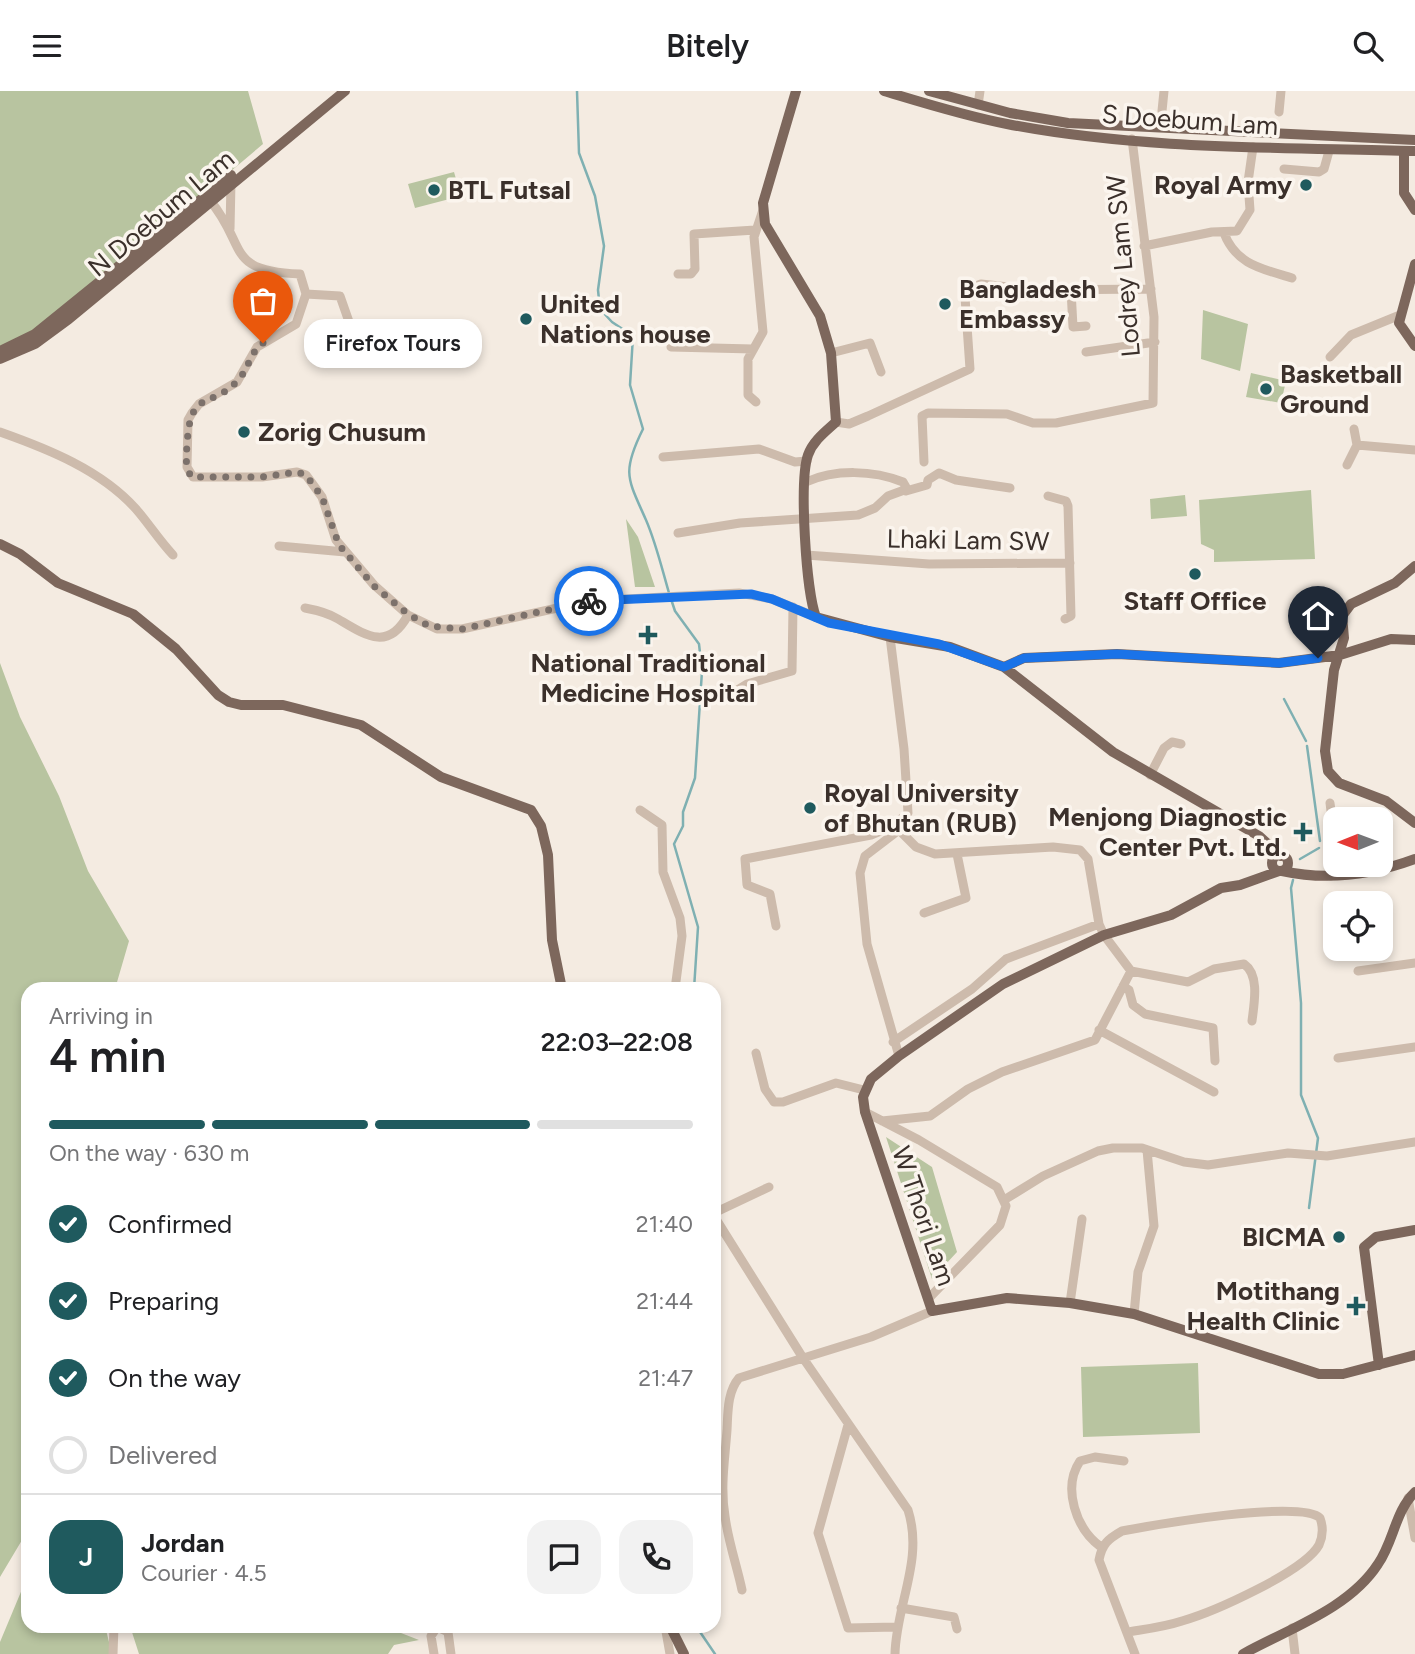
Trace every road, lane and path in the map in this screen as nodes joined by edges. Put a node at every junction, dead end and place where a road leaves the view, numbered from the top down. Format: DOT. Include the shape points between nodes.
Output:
graph roads {
  1 [pos="335,91"];
  2 [pos="345,91"];
  3 [pos="788,91"];
  4 [pos="796,91"];
  5 [pos="884,91"];
  6 [pos="929,91"];
  7 [pos="980,91"];
  8 [pos="1164,91"];
  9 [pos="1281,91"];
  10 [pos="978,105"];
  11 [pos="1162,111"];
  12 [pos="1279,112"];
  13 [pos="788,116"];
  14 [pos="1132,139"];
  15 [pos="1415,140"];
  16 [pos="1253,147"];
  17 [pos="1329,151"];
  18 [pos="1410,151"];
  19 [pos="1284,169"];
  20 [pos="230,180"];
  21 [pos="209,200"];
  22 [pos="763,210"];
  23 [pos="1415,210"];
  24 [pos="230,229"];
  25 [pos="755,230"];
  26 [pos="1224,233"];
  27 [pos="1144,246"];
  28 [pos="1415,264"];
  29 [pos="678,274"];
  30 [pos="1292,278"];
  31 [pos="1151,289"];
  32 [pos="1071,290"];
  33 [pos="306,294"];
  34 [pos="1400,315"];
  35 [pos="1086,326"];
  36 [pos="1155,342"];
  37 [pos="404,343"];
  38 [pos="1415,346"];
  39 [pos="671,347"];
  40 [pos="753,349"];
  41 [pos="0,351"];
  42 [pos="1086,352"];
  43 [pos="831,353"];
  44 [pos="1330,357"];
  45 [pos="0,359"];
  46 [pos="881,372"];
  47 [pos="756,402"];
  48 [pos="836,422"];
  49 [pos="1354,429"];
  50 [pos="0,432"];
  51 [pos="1357,445"];
  52 [pos="1415,450"];
  53 [pos="663,457"];
  54 [pos="807,461"];
  55 [pos="924,462"];
  56 [pos="1347,465"];
  57 [pos="806,482"];
  58 [pos="1010,488"];
  59 [pos="906,491"];
  60 [pos="1048,496"];
  61 [pos="805,518"];
  62 [pos="678,533"];
  63 [pos="0,544"];
  64 [pos="279,546"];
  65 [pos="345,552"];
  66 [pos="173,555"];
  67 [pos="806,555"];
  68 [pos="1070,563"];
  69 [pos="1415,566"];
  70 [pos="793,607"];
  71 [pos="305,608"];
  72 [pos="408,614"];
  73 [pos="817,617"];
  74 [pos="1065,619"];
  75 [pos="890,637"];
  76 [pos="1415,640"];
  77 [pos="1340,655"];
  78 [pos="1004,667"];
  79 [pos="726,697"];
  80 [pos="1181,744"];
  81 [pos="1150,775"];
  82 [pos="1330,803"];
  83 [pos="1331,807"];
  84 [pos="640,810"];
  85 [pos="908,813"];
  86 [pos="1415,823"];
  87 [pos="899,830"];
  88 [pos="957,854"];
  89 [pos="1415,859"];
  90 [pos="1279,864"];
  91 [pos="1393,868"];
  92 [pos="1323,875"];
  93 [pos="924,913"];
  94 [pos="1099,924"];
  95 [pos="776,926"];
  96 [pos="1104,936"];
  97 [pos="1415,963"];
  98 [pos="1131,971"];
  99 [pos="1358,971"];
  100 [pos="561,982"];
  101 [pos="676,982"];
  102 [pos="1123,986"];
  103 [pos="1252,1021"];
  104 [pos="1099,1030"];
  105 [pos="893,1042"];
  106 [pos="1415,1047"];
  107 [pos="757,1053"];
  108 [pos="898,1056"];
  109 [pos="1338,1058"];
  110 [pos="1215,1061"];
  111 [pos="864,1090"];
  112 [pos="1214,1092"];
  113 [pos="864,1112"];
  114 [pos="882,1121"];
  115 [pos="1415,1142"];
  116 [pos="1147,1150"];
  117 [pos="769,1187"];
  118 [pos="1004,1200"];
  119 [pos="721,1211"];
  120 [pos="1082,1219"];
  121 [pos="721,1225"];
  122 [pos="1415,1230"];
  123 [pos="928,1299"];
  124 [pos="1070,1303"];
  125 [pos="932,1311"];
  126 [pos="1134,1314"];
  127 [pos="1415,1355"];
  128 [pos="803,1358"];
  129 [pos="1379,1365"];
  130 [pos="848,1425"];
  131 [pos="1124,1461"];
  132 [pos="1412,1495"];
  133 [pos="1415,1538"];
  134 [pos="1101,1547"];
  135 [pos="742,1590"];
  136 [pos="901,1608"];
  137 [pos="896,1627"];
  138 [pos="1292,1628"];
  139 [pos="957,1629"];
  140 [pos="1128,1632"];
  141 [pos="114,1633"];
  142 [pos="433,1633"];
  143 [pos="448,1633"];
  144 [pos="668,1633"];
  145 [pos="672,1633"];
  146 [pos="113,1654"];
  147 [pos="433,1654"];
  148 [pos="451,1654"];
  149 [pos="670,1654"];
  150 [pos="684,1654"];
  151 [pos="895,1654"];
  152 [pos="1135,1654"];
  153 [pos="1243,1654"];
  154 [pos="1295,1654"];
  1 -- 20 [label="main road, N Doebum Lam"];
  2 -- 20 [label="main road, N Doebum Lam"];
  3 -- 13 [label="main road"];
  4 -- 13 [label="main road"];
  5 -- 14 [label="main road, S Doebum Lam" via="1006,124"];
  6 -- 10 [label="main road, S Doebum Lam"];
  7 -- 10 [label="street"];
  8 -- 11 [label="street"];
  9 -- 12 [label="street"];
  10 -- 15 [label="main road, S Doebum Lam" via="1081,124"];
  13 -- 22 [label="main road"];
  14 -- 16 [label="main road, S Doebum Lam"];
  14 -- 27 [label="street, Lodrey Lam SW"];
  16 -- 17 [label="main road, S Doebum Lam"];
  16 -- 26 [label="street" via="1250,210 1237,231"];
  17 -- 18 [label="main road, S Doebum Lam"];
  17 -- 19 [label="street" via="1319,172"];
  18 -- 23 [label="main road" via="1404,193"];
  20 -- 21 [label="main road, N Doebum Lam"];
  20 -- 24 [label="street"];
  21 -- 24 [label="street"];
  21 -- 41 [label="main road, N Doebum Lam" via="35,334"];
  21 -- 45 [label="main road, N Doebum Lam" via="69,319 35,344"];
  22 -- 25 [label="street"];
  22 -- 43 [label="main road" via="765,224 820,316"];
  24 -- 33 [label="street" via="246,261 258,270 300,274"];
  25 -- 29 [label="street" via="694,234 695,269 691,274"];
  25 -- 40 [label="street" via="763,332"];
  26 -- 27 [label="street"];
  26 -- 30 [label="street" via="1230,250 1257,267"];
  27 -- 31 [label="street, Lodrey Lam SW"];
  28 -- 34 [label="main road"];
  31 -- 32 [label="street"];
  31 -- 36 [label="street, Lodrey Lam SW"];
  32 -- 35 [label="street" via="1073,327"];
  32 -- 48 [label="street" via="981,284 968,289 964,314 970,369 849,424"];
  33 -- 37 [label="street" via="340,296 354,336 370,343"];
  33 -- 65 [label="street" via="296,324 257,347 237,382 192,413 187,471 199,479 301,473 322,497 336,540"];
  34 -- 38 [label="main road" via="1404,333"];
  34 -- 44 [label="street" via="1351,335"];
  36 -- 42 [label="street"];
  36 -- 55 [label="street, Lodrey Lam SW" via="1153,403 1056,423 1033,423 1007,414 928,413 922,416"];
  39 -- 40 [label="street"];
  40 -- 47 [label="street" via="746,386"];
  43 -- 46 [label="street" via="870,343"];
  43 -- 48 [label="main road"];
  48 -- 54 [label="main road" via="815,442"];
  49 -- 51 [label="street"];
  50 -- 66 [label="street" via="75,463 117,491"];
  51 -- 52 [label="street"];
  51 -- 56 [label="street"];
  53 -- 54 [label="street" via="759,449 795,462"];
  54 -- 57 [label="main road"];
  57 -- 59 [label="street" via="833,474 876,474 903,482"];
  57 -- 61 [label="main road"];
  58 -- 59 [label="street" via="939,473 928,479 927,485"];
  59 -- 61 [label="street" via="888,496 858,515"];
  60 -- 68 [label="street" via="1066,501 1068,506"];
  61 -- 62 [label="street"];
  61 -- 67 [label="main road"];
  63 -- 100 [label="main road" via="58,583 133,614 176,649 223,699 240,705 283,705 361,725 442,777 531,810 541,826 548,855 552,940"];
  64 -- 65 [label="street"];
  65 -- 72 [label="street" via="374,586"];
  67 -- 68 [label="street, Lhaki Lam SW" via="929,564"];
  67 -- 73 [label="main road"];
  68 -- 74 [label="street, Lhaki Lam SW" via="1071,616"];
  69 -- 77 [label="main road" via="1395,583 1363,596 1346,610"];
  70 -- 72 [label="street" via="751,594 589,601 453,630 429,626"];
  70 -- 73 [label="street"];
  70 -- 79 [label="street" via="792,671 747,684"];
  71 -- 72 [label="street" via="336,618 368,637 386,637 401,628"];
  73 -- 75 [label="main road"];
  75 -- 78 [label="main road" via="950,647"];
  75 -- 85 [label="street"];
  76 -- 77 [label="main road" via="1391,639"];
  77 -- 78 [label="main road" via="1279,663 1117,654 1024,658"];
  77 -- 86 [label="main road" via="1334,670 1325,751 1328,771 1339,783 1382,798"];
  78 -- 81 [label="main road" via="1073,723"];
  80 -- 81 [label="street" via="1167,744"];
  81 -- 90 [label="main road" via="1259,836"];
  82 -- 83 [label="street"];
  84 -- 101 [label="street" via="662,825 663,872 682,936"];
  85 -- 87 [label="street"];
  85 -- 95 [label="street" via="871,835 745,859 747,885 770,894"];
  87 -- 88 [label="street" via="923,851"];
  87 -- 105 [label="street" via="865,856 860,873 867,944"];
  88 -- 93 [label="street" via="966,898"];
  88 -- 94 [label="street" via="1053,847 1080,850 1088,859"];
  89 -- 91 [label="main road"];
  90 -- 92 [label="main road"];
  90 -- 96 [label="main road" via="1256,880 1221,888 1171,915"];
  94 -- 96 [label="street"];
  94 -- 105 [label="street" via="1006,959 972,989"];
  96 -- 98 [label="street"];
  96 -- 108 [label="main road" via="1003,984"];
  97 -- 99 [label="street"];
  98 -- 102 [label="street"];
  98 -- 103 [label="street" via="1188,982 1214,969 1244,964 1253,980"];
  102 -- 104 [label="street"];
  102 -- 110 [label="street" via="1133,1005 1145,1014 1213,1028"];
  104 -- 112 [label="street"];
  104 -- 114 [label="street" via="1095,1040 1002,1072 930,1116"];
  105 -- 108 [label="street"];
  106 -- 109 [label="street"];
  107 -- 111 [label="street" via="765,1089 774,1102 836,1083"];
  108 -- 111 [label="main road"];
  111 -- 113 [label="main road, W Thori Lam"];
  113 -- 114 [label="street"];
  113 -- 123 [label="main road, W Thori Lam"];
  114 -- 118 [label="street" via="997,1187"];
  115 -- 116 [label="street" via="1327,1156 1288,1153 1197,1165"];
  116 -- 118 [label="street" via="1098,1151"];
  116 -- 126 [label="street" via="1154,1226 1138,1272"];
  117 -- 119 [label="street"];
  118 -- 123 [label="street" via="1000,1225"];
  120 -- 124 [label="street"];
  121 -- 128 [label="street"];
  122 -- 129 [label="main road" via="1376,1237 1364,1247"];
  123 -- 125 [label="main road, W Thori Lam"];
  124 -- 125 [label="main road, W Thori Lam" via="999,1298"];
  124 -- 126 [label="main road, W Thori Lam"];
  125 -- 128 [label="street" via="878,1335"];
  126 -- 129 [label="main road, W Thori Lam" via="1319,1374 1343,1374"];
  127 -- 129 [label="main road, W Thori Lam"];
  128 -- 130 [label="street"];
  128 -- 135 [label="street" via="739,1378 732,1389 723,1496"];
  130 -- 136 [label="street" via="912,1522 912,1569"];
  130 -- 137 [label="street" via="818,1533 848,1628"];
  131 -- 134 [label="street" via="1095,1457 1080,1461 1073,1471 1078,1516 1084,1532"];
  132 -- 133 [label="street"];
  132 -- 138 [label="main road" via="1389,1546 1369,1576 1340,1601"];
  134 -- 140 [label="street" via="1103,1574"];
  134 -- 140 [label="street" via="1122,1531 1222,1515 1307,1511 1320,1518 1319,1544 1279,1578 1199,1616"];
  136 -- 137 [label="street"];
  136 -- 139 [label="street" via="954,1617"];
  137 -- 151 [label="street"];
  138 -- 153 [label="main road"];
  138 -- 154 [label="street"];
  140 -- 152 [label="street"];
  141 -- 146 [label="street"];
  142 -- 147 [label="street"];
  143 -- 148 [label="street"];
  144 -- 149 [label="street"];
  145 -- 150 [label="main road"];
}
